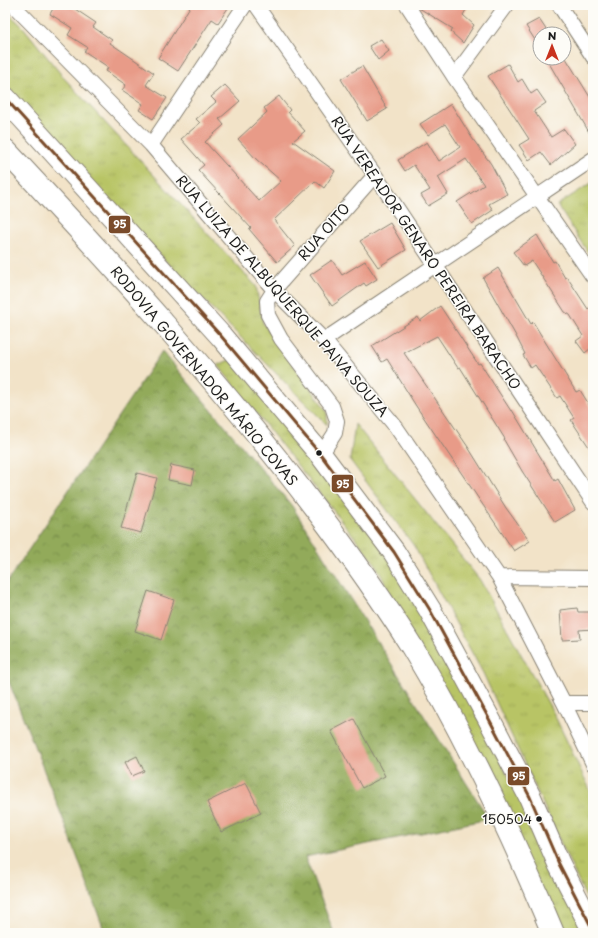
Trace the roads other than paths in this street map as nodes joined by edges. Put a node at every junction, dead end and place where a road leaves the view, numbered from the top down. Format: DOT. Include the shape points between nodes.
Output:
graph roads {
  1 [pos="13,5"];
  2 [pos="245,5"];
  3 [pos="256,5"];
  4 [pos="407,5"];
  5 [pos="507,5"];
  6 [pos="559,5"];
  7 [pos="593,56"];
  8 [pos="454,77"];
  9 [pos="5,98"];
  10 [pos="151,145"];
  11 [pos="5,150"];
  12 [pos="593,159"];
  13 [pos="375,175"];
  14 [pos="537,197"];
  15 [pos="435,265"];
  16 [pos="593,277"];
  17 [pos="274,290"];
  18 [pos="324,340"];
  19 [pos="321,455"];
  20 [pos="593,502"];
  21 [pos="499,577"];
  22 [pos="593,578"];
  23 [pos="564,703"];
  24 [pos="593,703"];
  25 [pos="593,764"];
  26 [pos="593,930"];
  27 [pos="553,933"];
  1 -- 10 [label="street, RUA LUIZA DE ALBUQUERQUE PAIVA SOUZA"];
  2 -- 10 [label="street"];
  3 -- 13 [label="street, RUA VEREADOR GENARO PEREIRA BARACHO"];
  4 -- 8 [label="street"];
  5 -- 8 [label="street"];
  6 -- 7 [label="street"];
  8 -- 14 [label="street"];
  9 -- 19 [label="highway" via="221,336"];
  10 -- 17 [label="street, RUA LUIZA DE ALBUQUERQUE PAIVA SOUZA"];
  11 -- 27 [label="highway, RODOVIA GOVERNADOR MÁRIO COVAS" via="234,406 362,571 411,646 470,752"];
  12 -- 14 [label="street"];
  13 -- 15 [label="street, RUA VEREADOR GENARO PEREIRA BARACHO"];
  13 -- 17 [label="street, RUA OITO"];
  14 -- 15 [label="street"];
  14 -- 16 [label="street"];
  15 -- 18 [label="street"];
  15 -- 20 [label="street, RUA VEREADOR GENARO PEREIRA BARACHO"];
  17 -- 18 [label="street, RUA LUIZA DE ALBUQUERQUE PAIVA SOUZA"];
  17 -- 19 [label="street" via="268,301 268,315 281,339 332,406 336,421 335,433"];
  18 -- 21 [label="street, RUA LUIZA DE ALBUQUERQUE PAIVA SOUZA" via="396,427"];
  19 -- 26 [label="highway" via="402,564 430,610 530,797 559,864"];
  21 -- 22 [label="street"];
  21 -- 23 [label="street, RUA LUIZA DE ALBUQUERQUE PAIVA SOUZA"];
  23 -- 24 [label="street"];
  23 -- 25 [label="street, RUA LUIZA DE ALBUQUERQUE PAIVA SOUZA"];
}
